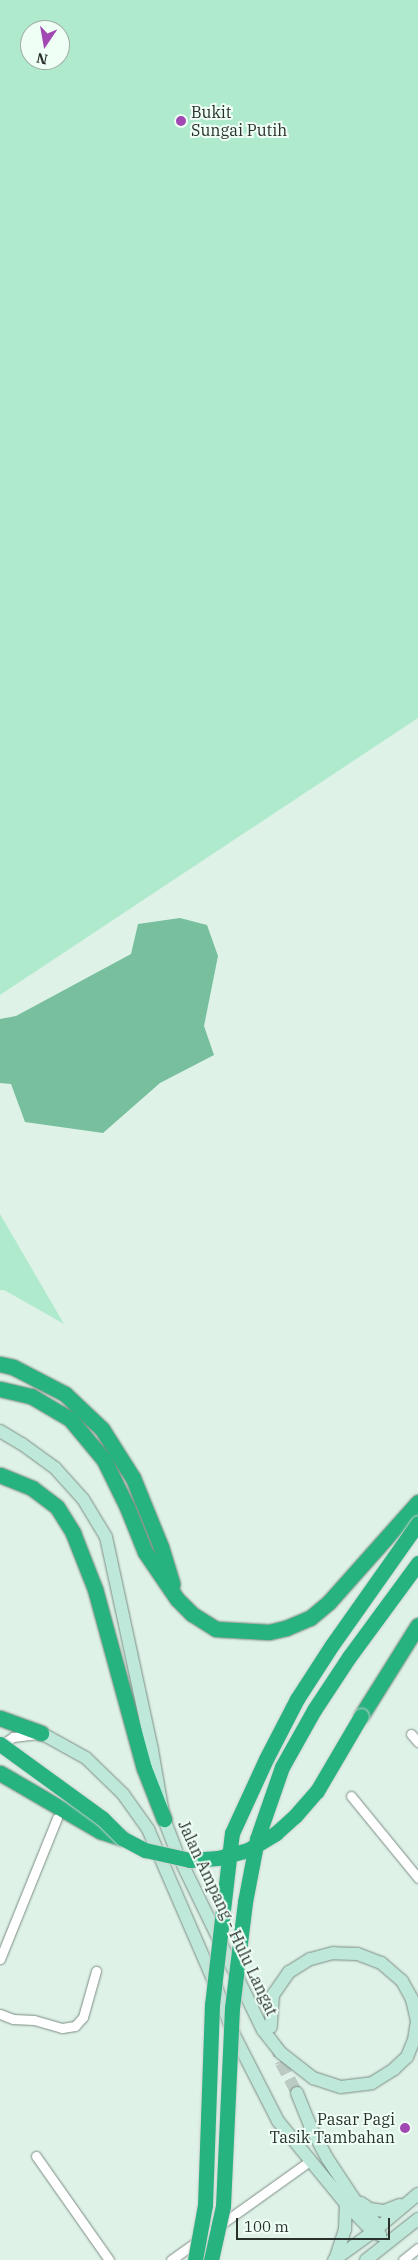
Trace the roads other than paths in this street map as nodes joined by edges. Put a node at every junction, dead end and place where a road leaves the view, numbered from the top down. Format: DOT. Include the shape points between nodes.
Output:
graph roads {
  1 [pos="0,1364"];
  2 [pos="0,1389"];
  3 [pos="0,1431"];
  4 [pos="0,1475"];
  5 [pos="418,1502"];
  6 [pos="418,1523"];
  7 [pos="418,1563"];
  8 [pos="177,1599"];
  9 [pos="418,1625"];
  10 [pos="0,1718"];
  11 [pos="0,1725"];
  12 [pos="41,1733"];
  13 [pos="411,1734"];
  14 [pos="418,1742"];
  15 [pos="0,1745"];
  16 [pos="0,1773"];
  17 [pos="351,1796"];
  18 [pos="57,1818"];
  19 [pos="164,1819"];
  20 [pos="122,1838"];
  21 [pos="418,1878"];
  22 [pos="0,1959"];
  23 [pos="96,1971"];
  24 [pos="0,2014"];
  25 [pos="271,2027"];
  26 [pos="297,2093"];
  27 [pos="36,2156"];
  28 [pos="310,2161"];
  29 [pos="418,2194"];
  30 [pos="350,2201"];
  31 [pos="413,2206"];
  32 [pos="418,2218"];
  33 [pos="377,2232"];
  34 [pos="418,2248"];
  35 [pos="109,2260"];
  36 [pos="171,2260"];
  37 [pos="195,2260"];
  38 [pos="211,2260"];
  39 [pos="334,2260"];
  40 [pos="356,2260"];
  41 [pos="366,2260"];
  42 [pos="403,2260"];
  1 -- 8 [label="highway" via="13,1367 65,1394 102,1429 133,1478 161,1547"];
  2 -- 8 [label="highway" via="31,1396 70,1419 104,1460 145,1552"];
  3 -- 19 [label="street, Jalan Ampang - Hulu Langat" via="55,1468 83,1499 106,1537"];
  4 -- 19 [label="highway" via="32,1488 57,1507 73,1533 95,1590 144,1768"];
  5 -- 8 [label="highway" via="329,1602 310,1618 286,1628 269,1632 216,1629 192,1614"];
  6 -- 37 [label="highway, bridge" via="297,1699 232,1833 212,2005 205,2205"];
  7 -- 38 [label="highway, bridge" via="314,1710 282,1767 256,1839 244,1902 232,2008 222,2206"];
  9 -- 20 [label="highway, bridge" via="316,1791 276,1833 248,1850 218,1858 190,1860 145,1850"];
  10 -- 12 [label="highway"];
  11 -- 12 [label="street"];
  12 -- 15 [label="street" via="13,1737"];
  12 -- 28 [label="street" via="86,1758 123,1794 148,1829 215,1984 233,2034 278,2121"];
  13 -- 14 [label="street"];
  15 -- 20 [label="highway, bridge" via="102,1818"];
  16 -- 20 [label="highway" via="100,1831"];
  17 -- 21 [label="street"];
  18 -- 22 [label="street"];
  19 -- 25 [label="street, Jalan Ampang - Hulu Langat" via="176,1851 263,2030 281,2053 313,2078 341,2087 372,2083 394,2070 407,2057 417,2021 412,1999 402,1981 381,1963 357,1954 332,1953 310,1959 289,1972 273,1995"];
  23 -- 24 [label="street" via="83,2017 75,2026 62,2028"];
  26 -- 30 [label="street" via="310,2126"];
  27 -- 35 [label="street"];
  28 -- 30 [label="street"];
  28 -- 36 [label="street"];
  29 -- 31 [label="street"];
  30 -- 31 [label="street" via="384,2211"];
  30 -- 33 [label="street"];
  30 -- 39 [label="street" via="346,2229"];
  31 -- 33 [label="street"];
  32 -- 41 [label="street"];
  33 -- 39 [label="street"];
  33 -- 40 [label="street" via="370,2248"];
  34 -- 42 [label="street"];
}
